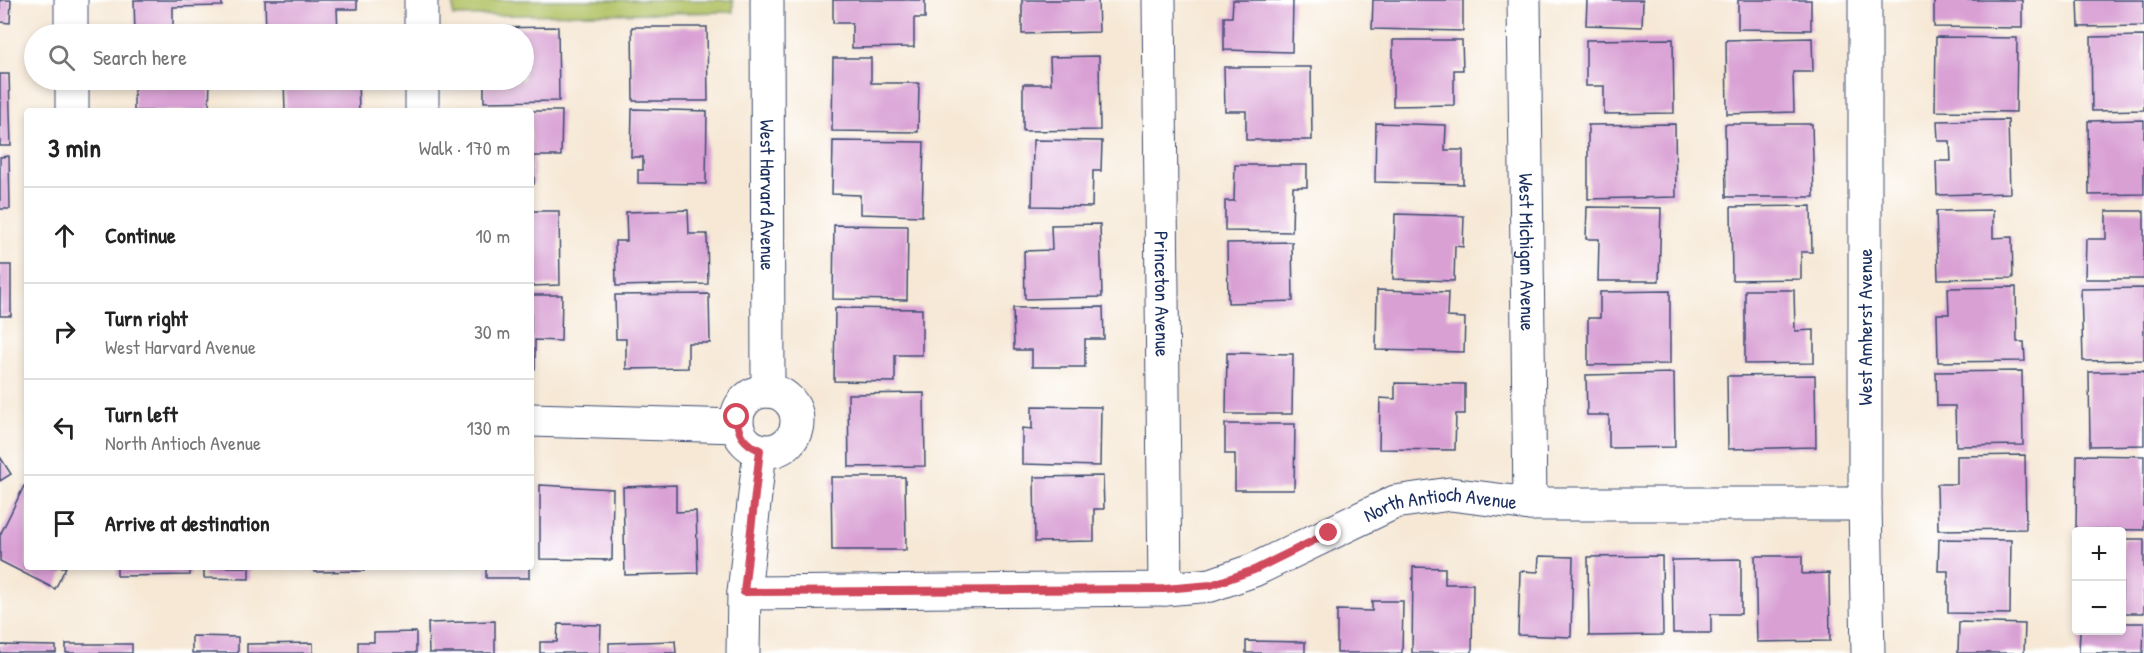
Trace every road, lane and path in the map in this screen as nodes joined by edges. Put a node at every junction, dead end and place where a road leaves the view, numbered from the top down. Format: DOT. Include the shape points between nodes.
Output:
graph roads {
  1 [pos="71,0"];
  2 [pos="421,0"];
  3 [pos="767,0"];
  4 [pos="1159,0"];
  5 [pos="1524,0"];
  6 [pos="1865,0"];
  7 [pos="71,24"];
  8 [pos="421,24"];
  9 [pos="72,90"];
  10 [pos="422,90"];
  11 [pos="72,108"];
  12 [pos="422,108"];
  13 [pos="768,391"];
  14 [pos="534,420"];
  15 [pos="737,426"];
  16 [pos="760,450"];
  17 [pos="1530,504"];
  18 [pos="1865,504"];
  19 [pos="1164,589"];
  20 [pos="744,592"];
  21 [pos="743,653"];
  22 [pos="1868,653"];
  1 -- 7 [label="street"];
  2 -- 8 [label="street"];
  3 -- 13 [label="street, West Harvard Avenue"];
  4 -- 19 [label="street, Princeton Avenue"];
  5 -- 17 [label="street, West Michigan Avenue"];
  6 -- 18 [label="street, West Amherst Avenue"];
  9 -- 11 [label="street"];
  10 -- 12 [label="street"];
  13 -- 15 [label="street" via="744,401"];
  13 -- 16 [label="street" via="786,398 796,425 787,443 770,451"];
  14 -- 15 [label="street"];
  15 -- 16 [label="street" via="745,441"];
  16 -- 20 [label="street"];
  17 -- 18 [label="street, North Antioch Avenue"];
  17 -- 19 [label="street, North Antioch Avenue" via="1450,494 1395,502 1254,570 1211,585"];
  18 -- 22 [label="street, West Amherst Avenue"];
  19 -- 20 [label="street, North Antioch Avenue"];
  20 -- 21 [label="street"];
}
